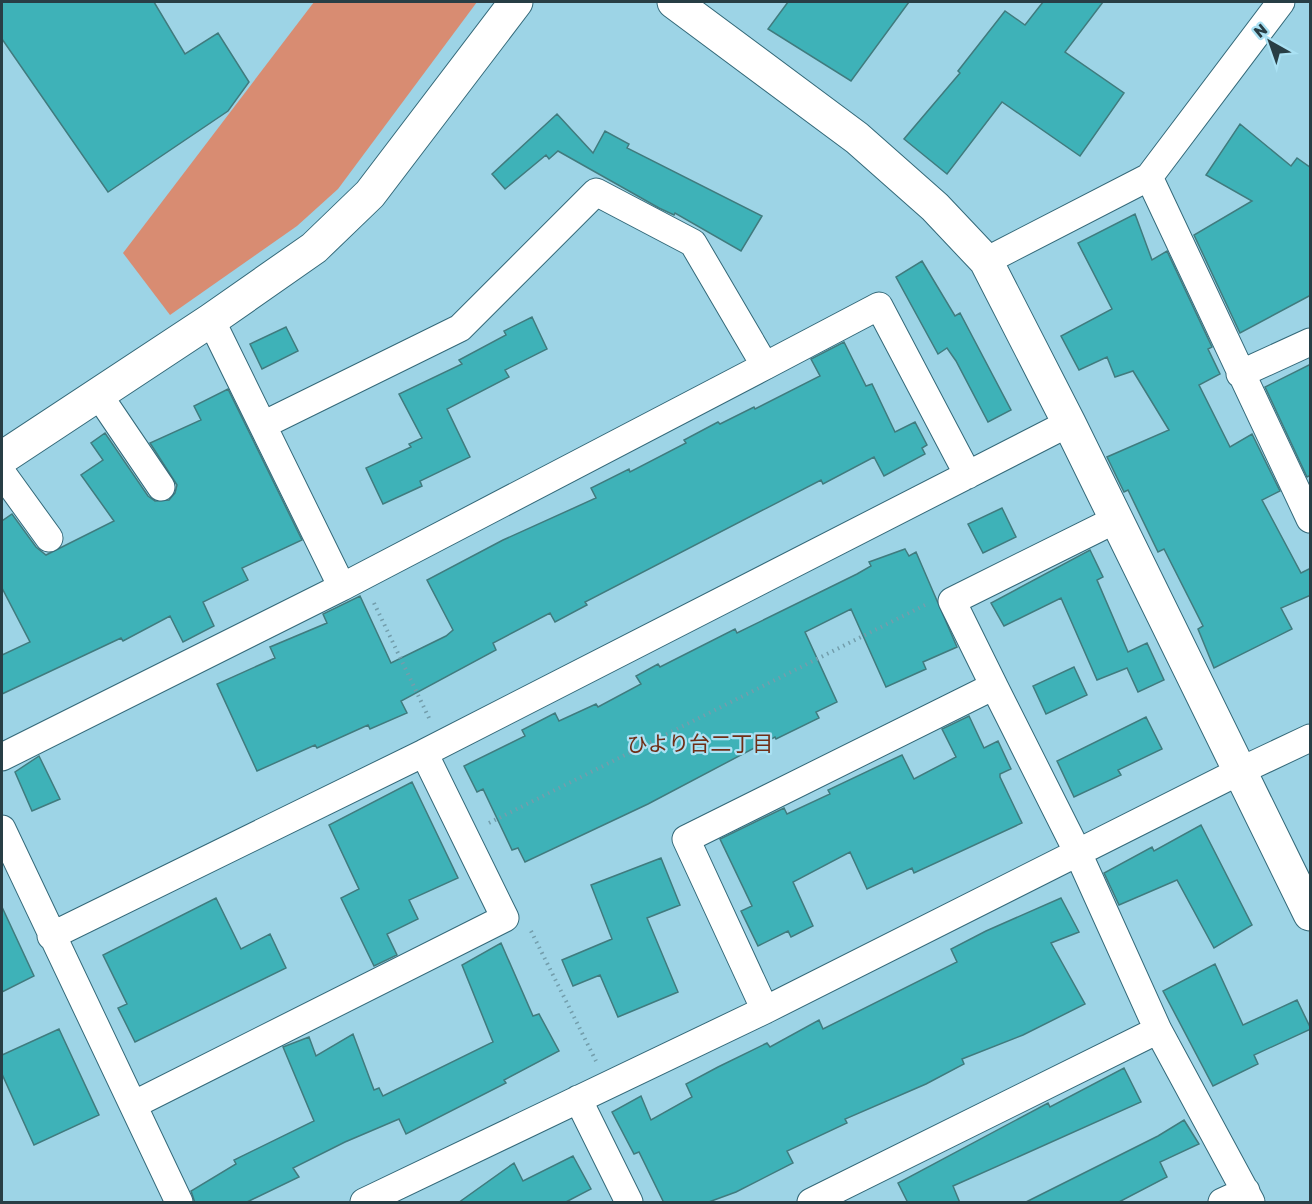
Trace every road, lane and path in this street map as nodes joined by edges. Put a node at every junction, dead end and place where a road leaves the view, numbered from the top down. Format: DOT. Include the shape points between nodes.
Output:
graph roads {
  1 [pos="516,2"];
  2 [pos="674,2"];
  3 [pos="1281,2"];
  4 [pos="1149,177"];
  5 [pos="986,261"];
  6 [pos="212,320"];
  7 [pos="1311,342"];
  8 [pos="765,366"];
  9 [pos="1240,374"];
  10 [pos="98,394"];
  11 [pos="1069,423"];
  12 [pos="263,425"];
  13 [pos="2,458"];
  14 [pos="2,474"];
  15 [pos="968,475"];
  16 [pos="161,487"];
  17 [pos="1117,519"];
  18 [pos="1311,519"];
  19 [pos="49,538"];
  20 [pos="352,582"];
  21 [pos="952,601"];
  22 [pos="994,686"];
  23 [pos="432,724"];
  24 [pos="1311,738"];
  25 [pos="424,753"];
  26 [pos="2,757"];
  27 [pos="1240,771"];
  28 [pos="480,827"];
  29 [pos="2,829"];
  30 [pos="1078,853"];
  31 [pos="1311,914"];
  32 [pos="51,936"];
  33 [pos="765,1010"];
  34 [pos="1158,1030"];
  35 [pos="578,1099"];
  36 [pos="133,1105"];
  37 [pos="1240,1199"];
  38 [pos="179,1203"];
  39 [pos="364,1203"];
  40 [pos="629,1203"];
  41 [pos="811,1203"];
  1 -- 6 [label="street" via="370,194 314,248"];
  2 -- 5 [label="street" via="857,138 935,207"];
  3 -- 4 [label="street"];
  4 -- 5 [label="street"];
  4 -- 9 [label="street"];
  5 -- 11 [label="street"];
  6 -- 10 [label="street"];
  6 -- 12 [label="street"];
  7 -- 9 [label="street"];
  8 -- 12 [label="street" via="693,243 596,192 460,328"];
  8 -- 15 [label="street" via="879,306"];
  8 -- 20 [label="street"];
  9 -- 18 [label="street"];
  10 -- 13 [label="street"];
  10 -- 16 [label="street"];
  11 -- 15 [label="street"];
  11 -- 17 [label="street"];
  12 -- 20 [label="street"];
  14 -- 19 [label="street"];
  15 -- 25 [label="street"];
  17 -- 21 [label="street"];
  17 -- 27 [label="street"];
  20 -- 23 [label="path"];
  20 -- 26 [label="street"];
  21 -- 22 [label="street"];
  21 -- 28 [label="path" via="935,600"];
  22 -- 30 [label="street"];
  22 -- 33 [label="street" via="686,839"];
  24 -- 27 [label="street"];
  25 -- 32 [label="street"];
  25 -- 36 [label="street" via="505,918"];
  27 -- 30 [label="street"];
  27 -- 31 [label="street"];
  29 -- 32 [label="street"];
  30 -- 33 [label="street"];
  30 -- 34 [label="street"];
  32 -- 36 [label="street"];
  33 -- 35 [label="street"];
  34 -- 37 [label="street"];
  34 -- 41 [label="street"];
  35 -- 39 [label="street"];
  35 -- 40 [label="street"];
  36 -- 38 [label="street"];
}
